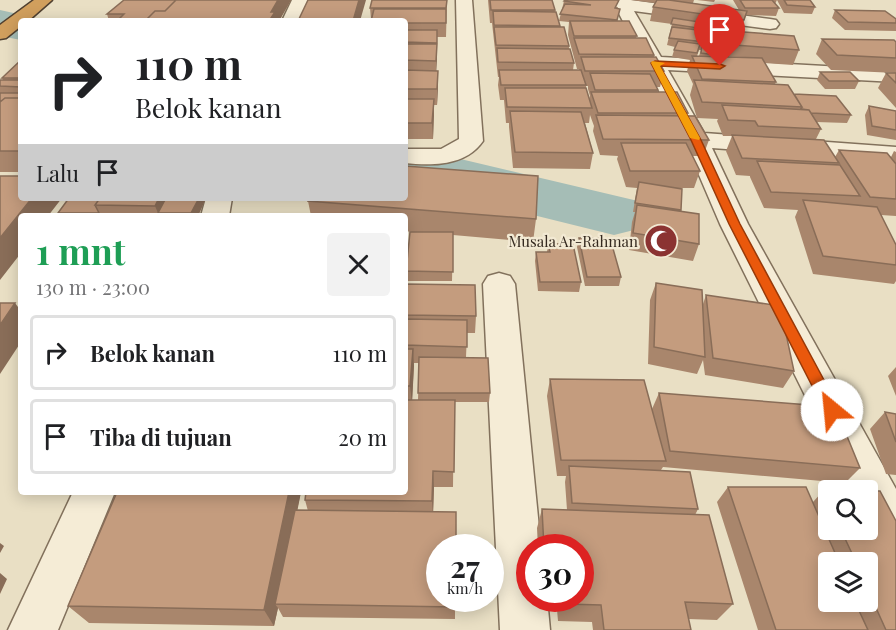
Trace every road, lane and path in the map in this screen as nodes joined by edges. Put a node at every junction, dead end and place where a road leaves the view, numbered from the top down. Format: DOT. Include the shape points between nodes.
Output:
graph roads {
  1 [pos="300,0"];
  2 [pos="464,0"];
  3 [pos="622,2"];
  4 [pos="48,12"];
  5 [pos="21,18"];
  6 [pos="292,18"];
  7 [pos="18,20"];
  8 [pos="770,24"];
  9 [pos="0,34"];
  10 [pos="655,63"];
  11 [pos="896,76"];
  12 [pos="696,140"];
  13 [pos="896,154"];
  14 [pos="408,156"];
  15 [pos="499,284"];
  16 [pos="93,495"];
  17 [pos="896,532"];
  18 [pos="33,630"];
  19 [pos="525,630"];
  1 -- 6 [label="street"];
  2 -- 14 [label="street" via="471,141 449,155"];
  3 -- 8 [label="street"];
  3 -- 10 [label="street"];
  4 -- 5 [label="highway" via="28,13"];
  7 -- 9 [label="highway"];
  10 -- 11 [label="street"];
  10 -- 12 [label="street"];
  12 -- 13 [label="street"];
  12 -- 17 [label="street" via="735,224"];
  15 -- 19 [label="street"];
  16 -- 18 [label="street"];
}
